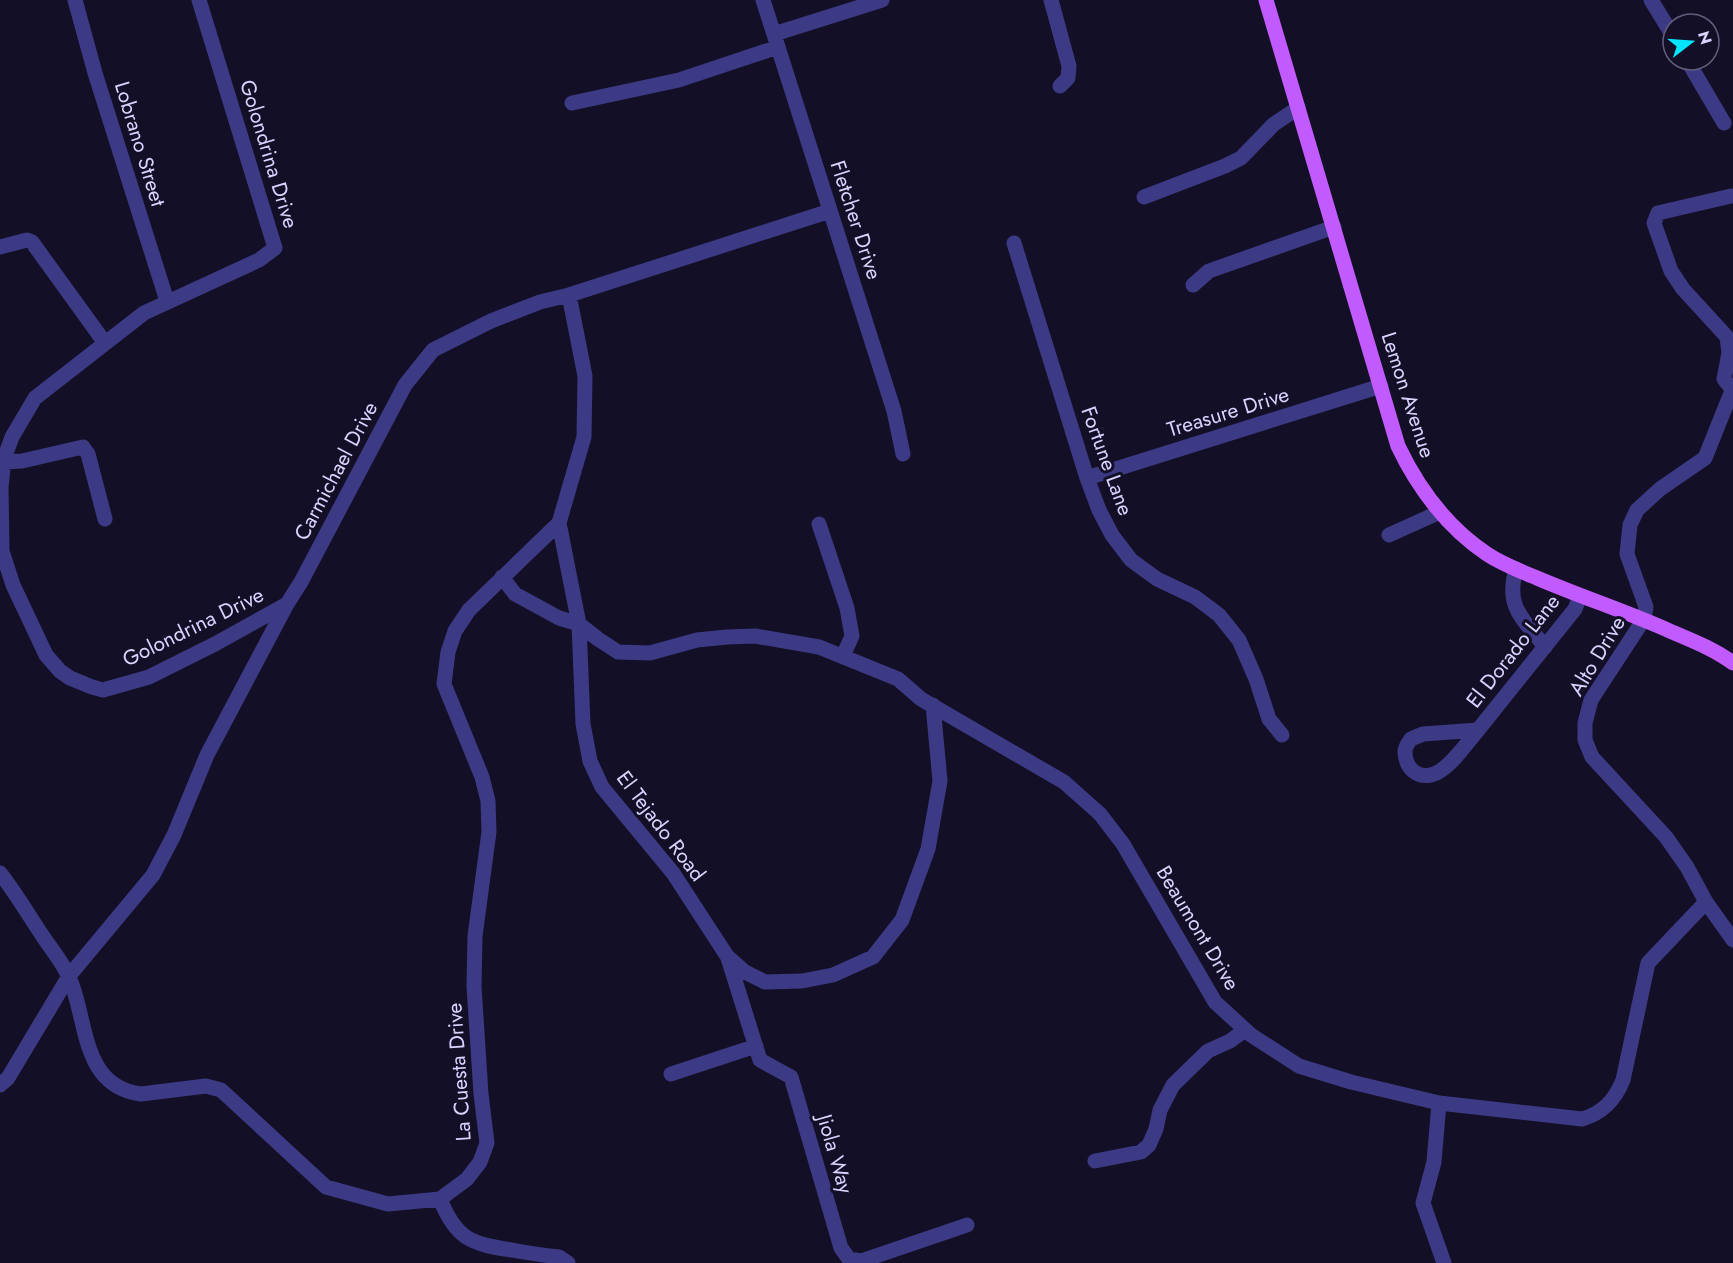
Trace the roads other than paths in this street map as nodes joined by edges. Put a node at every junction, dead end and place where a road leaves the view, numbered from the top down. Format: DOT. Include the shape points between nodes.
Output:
graph roads {
  1 [pos="75,0"];
  2 [pos="199,0"];
  3 [pos="763,0"];
  4 [pos="882,0"];
  5 [pos="1051,0"];
  6 [pos="1266,0"];
  7 [pos="1651,0"];
  8 [pos="1661,16"];
  9 [pos="776,41"];
  10 [pos="1694,72"];
  11 [pos="1060,86"];
  12 [pos="572,103"];
  13 [pos="1298,108"];
  14 [pos="1724,123"];
  15 [pos="1731,196"];
  16 [pos="1144,197"];
  17 [pos="830,211"];
  18 [pos="1334,227"];
  19 [pos="1014,243"];
  20 [pos="0,248"];
  21 [pos="1192,285"];
  22 [pos="569,295"];
  23 [pos="167,301"];
  24 [pos="105,343"];
  25 [pos="1381,386"];
  26 [pos="1733,389"];
  27 [pos="903,454"];
  28 [pos="4,462"];
  29 [pos="1087,478"];
  30 [pos="1440,512"];
  31 [pos="105,519"];
  32 [pos="559,524"];
  33 [pos="819,524"];
  34 [pos="1389,535"];
  35 [pos="1516,569"];
  36 [pos="502,577"];
  37 [pos="1580,596"];
  38 [pos="287,604"];
  39 [pos="1644,619"];
  40 [pos="579,624"];
  41 [pos="1545,647"];
  42 [pos="843,656"];
  43 [pos="1733,663"];
  44 [pos="933,705"];
  45 [pos="1478,730"];
  46 [pos="1282,735"];
  47 [pos="0,873"];
  48 [pos="1706,902"];
  49 [pos="1733,940"];
  50 [pos="727,956"];
  51 [pos="69,976"];
  52 [pos="1245,1030"];
  53 [pos="756,1046"];
  54 [pos="671,1074"];
  55 [pos="0,1084"];
  56 [pos="1439,1103"];
  57 [pos="1095,1161"];
  58 [pos="440,1199"];
  59 [pos="967,1225"];
  60 [pos="568,1263"];
  61 [pos="1444,1263"];
  1 -- 23 [label="street, Lobrano Street"];
  2 -- 23 [label="street, Golondrina Drive" via="275,248 259,260"];
  3 -- 9 [label="street, Fletcher Drive"];
  4 -- 9 [label="street"];
  5 -- 11 [label="street" via="1069,66 1068,78"];
  6 -- 13 [label="main road, Lemon Avenue"];
  7 -- 8 [label="street"];
  9 -- 12 [label="street" via="679,80"];
  9 -- 17 [label="street, Fletcher Drive"];
  10 -- 14 [label="street"];
  13 -- 16 [label="street" via="1274,124 1241,158"];
  13 -- 18 [label="main road, Lemon Avenue"];
  15 -- 26 [label="street" via="1658,213 1654,223 1671,271 1727,337 1729,353 1724,379"];
  17 -- 22 [label="street, Carmichael Drive"];
  17 -- 27 [label="street, Fletcher Drive" via="894,411"];
  18 -- 21 [label="street" via="1209,271"];
  18 -- 25 [label="main road, Lemon Avenue"];
  19 -- 29 [label="street, Fortune Lane"];
  20 -- 24 [label="street" via="32,242"];
  22 -- 32 [label="street, El Tejado Road" via="585,376 584,437"];
  22 -- 38 [label="street, Carmichael Drive" via="491,321 433,350 405,385"];
  23 -- 24 [label="street, Golondrina Drive"];
  24 -- 28 [label="street, Golondrina Drive" via="35,398 12,436"];
  25 -- 29 [label="street, Treasure Drive"];
  25 -- 30 [label="main road, Lemon Avenue" via="1398,446 1410,471"];
  26 -- 39 [label="street, Alto Drive" via="1705,458 1660,489 1637,510 1630,525 1627,554 1646,607"];
  28 -- 31 [label="street" via="83,447"];
  28 -- 38 [label="street, Golondrina Drive" via="0,488 2,551 12,585 46,655 80,683 103,690 149,677"];
  29 -- 46 [label="street, Fortune Lane" via="1112,535 1131,560 1157,579 1195,597 1219,615 1239,640 1269,719"];
  30 -- 34 [label="street"];
  30 -- 35 [label="main road, Lemon Avenue" via="1488,555"];
  32 -- 36 [label="street, La Cuesta Drive"];
  32 -- 40 [label="street, El Tejado Road"];
  33 -- 42 [label="street" via="847,608 852,636"];
  35 -- 37 [label="main road, Lemon Avenue"];
  35 -- 41 [label="street" via="1512,583 1514,606"];
  36 -- 40 [label="street, Beaumont Drive" via="515,594 559,618"];
  36 -- 58 [label="street, La Cuesta Drive" via="461,620 450,642 446,663 444,684 482,777 489,809 474,997 487,1143 474,1171"];
  37 -- 39 [label="main road, Lemon Avenue"];
  37 -- 41 [label="street, El Dorado Lane" via="1575,609"];
  38 -- 51 [label="street, Carmichael Drive" via="207,754 174,836 153,875"];
  39 -- 43 [label="main road, Lemon Avenue"];
  39 -- 48 [label="street, Alto Drive" via="1592,700 1585,740 1592,757 1666,837 1688,867"];
  40 -- 42 [label="street, Beaumont Drive" via="618,652 650,653 697,640 755,636 819,647"];
  40 -- 50 [label="street, El Tejado Road" via="583,724 602,787 673,873"];
  41 -- 45 [label="street, El Dorado Lane"];
  42 -- 44 [label="street, Beaumont Drive" via="898,679"];
  44 -- 50 [label="street, El Tejado Road" via="940,781 928,849 902,920 873,957 833,975 765,982 745,972"];
  44 -- 52 [label="street, Beaumont Drive" via="1064,782 1100,814 1123,844 1215,1002"];
  45 -- 45 [label="street, El Dorado Lane" via="1423,734 1411,739 1405,750 1408,765 1414,773 1437,773"];
  47 -- 51 [label="street"];
  48 -- 49 [label="street, Alto Drive"];
  48 -- 56 [label="street, Beaumont Drive" via="1648,963 1623,1080 1604,1109 1582,1119"];
  50 -- 53 [label="street, Jiola Way"];
  51 -- 55 [label="street, Carmichael Drive" via="8,1078"];
  51 -- 58 [label="street" via="86,1044 102,1073 116,1086 141,1094 206,1086 221,1090 326,1187 388,1204"];
  52 -- 56 [label="street, Beaumont Drive" via="1299,1066"];
  52 -- 57 [label="street" via="1208,1051 1173,1085 1149,1145 1142,1152"];
  53 -- 54 [label="street"];
  53 -- 59 [label="street, Jiola Way" via="760,1060 790,1077 841,1248 849,1259 861,1261"];
  56 -- 61 [label="street" via="1434,1162 1423,1203"];
  58 -- 60 [label="street" via="447,1216 468,1239 486,1247 559,1257"];
}
